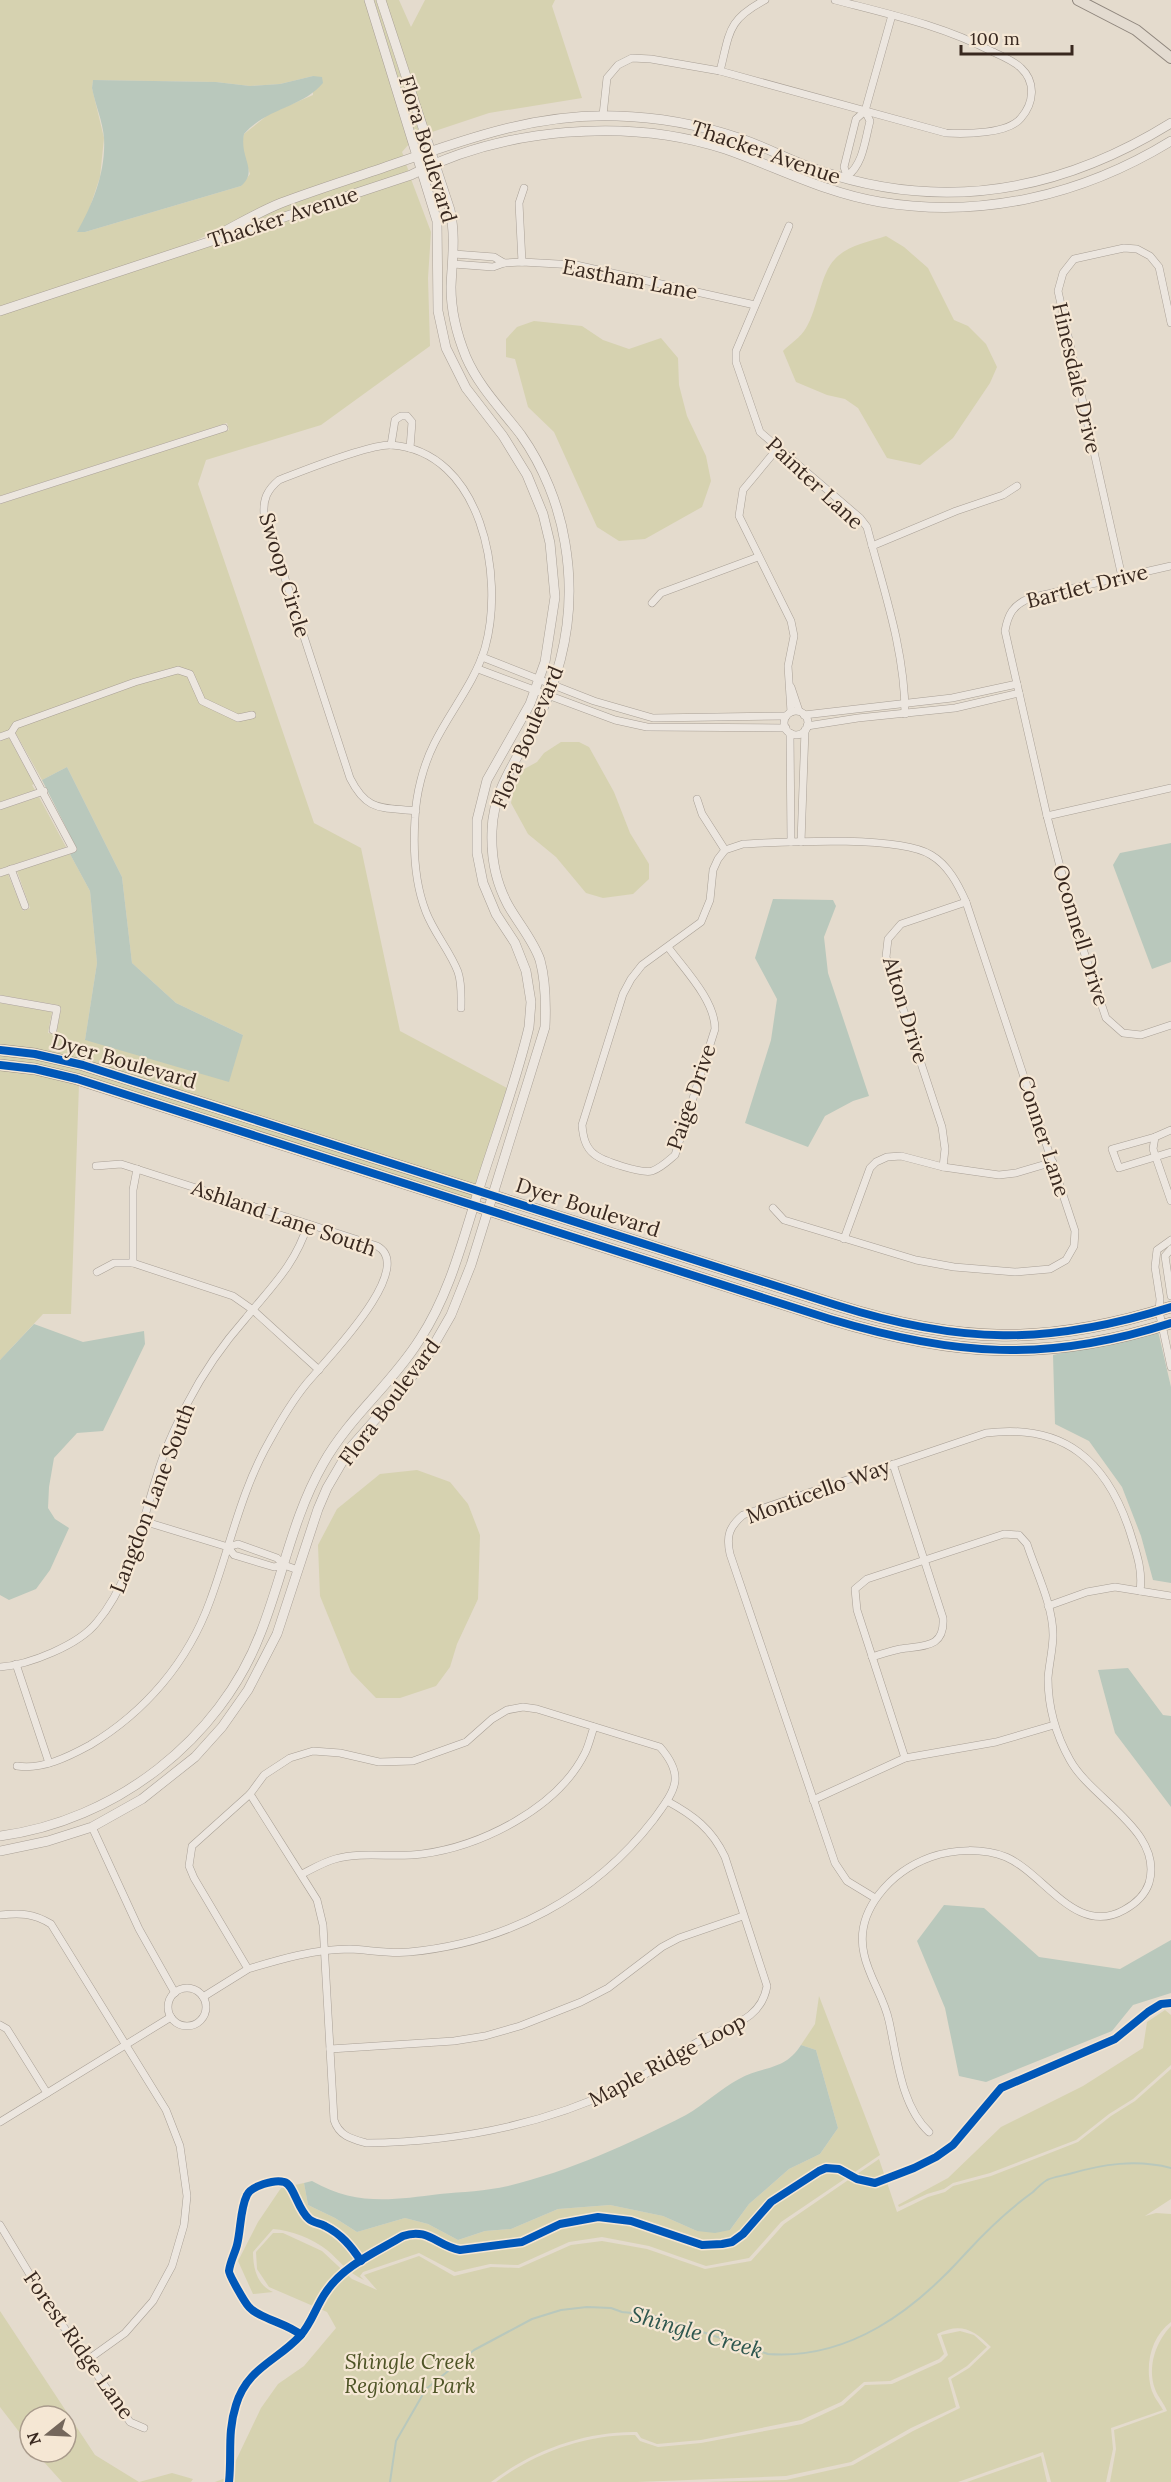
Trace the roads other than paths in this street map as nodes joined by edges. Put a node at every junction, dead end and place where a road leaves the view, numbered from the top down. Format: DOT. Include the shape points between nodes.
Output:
graph roads {
  1 [pos="369,0"];
  2 [pos="381,0"];
  3 [pos="765,0"];
  4 [pos="835,0"];
  5 [pos="1078,0"];
  6 [pos="892,15"];
  7 [pos="1171,58"];
  8 [pos="720,71"];
  9 [pos="865,111"];
  10 [pos="603,116"];
  11 [pos="1171,123"];
  12 [pos="1171,141"];
  13 [pos="430,150"];
  14 [pos="417,155"];
  15 [pos="435,165"];
  16 [pos="422,169"];
  17 [pos="846,178"];
  18 [pos="524,188"];
  19 [pos="842,194"];
  20 [pos="789,226"];
  21 [pos="191,248"];
  22 [pos="453,259"];
  23 [pos="522,262"];
  24 [pos="755,305"];
  25 [pos="0,311"];
  26 [pos="1171,323"];
  27 [pos="224,428"];
  28 [pos="391,446"];
  29 [pos="410,448"];
  30 [pos="777,449"];
  31 [pos="1017,486"];
  32 [pos="0,500"];
  33 [pos="872,546"];
  34 [pos="758,557"];
  35 [pos="1171,566"];
  36 [pos="1122,577"];
  37 [pos="652,603"];
  38 [pos="482,657"];
  39 [pos="507,667"];
  40 [pos="478,669"];
  41 [pos="503,679"];
  42 [pos="540,679"];
  43 [pos="1017,684"];
  44 [pos="553,685"];
  45 [pos="535,692"];
  46 [pos="1018,693"];
  47 [pos="549,696"];
  48 [pos="594,701"];
  49 [pos="905,704"];
  50 [pos="590,712"];
  51 [pos="252,714"];
  52 [pos="795,714"];
  53 [pos="905,714"];
  54 [pos="691,718"];
  55 [pos="690,728"];
  56 [pos="806,728"];
  57 [pos="788,730"];
  58 [pos="11,733"];
  59 [pos="0,737"];
  60 [pos="1171,788"];
  61 [pos="44,791"];
  62 [pos="697,799"];
  63 [pos="0,806"];
  64 [pos="416,811"];
  65 [pos="1047,816"];
  66 [pos="801,842"];
  67 [pos="791,843"];
  68 [pos="725,850"];
  69 [pos="11,869"];
  70 [pos="0,873"];
  71 [pos="966,902"];
  72 [pos="25,906"];
  73 [pos="668,947"];
  74 [pos="0,999"];
  75 [pos="460,1008"];
  76 [pos="1171,1025"];
  77 [pos="53,1030"];
  78 [pos="0,1050"];
  79 [pos="0,1065"];
  80 [pos="1171,1130"];
  81 [pos="1155,1137"];
  82 [pos="1171,1152"];
  83 [pos="1156,1157"];
  84 [pos="1053,1162"];
  85 [pos="96,1166"];
  86 [pos="943,1167"];
  87 [pos="137,1169"];
  88 [pos="478,1191"];
  89 [pos="492,1195"];
  90 [pos="1171,1201"];
  91 [pos="474,1205"];
  92 [pos="773,1208"];
  93 [pos="487,1210"];
  94 [pos="308,1224"];
  95 [pos="844,1239"];
  96 [pos="1171,1240"];
  97 [pos="1171,1249"];
  98 [pos="133,1263"];
  99 [pos="97,1272"];
  100 [pos="764,1281"];
  101 [pos="735,1288"];
  102 [pos="1171,1296"];
  103 [pos="1171,1308"];
  104 [pos="253,1310"];
  105 [pos="1159,1311"];
  106 [pos="1167,1324"];
  107 [pos="1171,1367"];
  108 [pos="319,1370"];
  109 [pos="893,1464"];
  110 [pos="143,1521"];
  111 [pos="228,1547"];
  112 [pos="261,1552"];
  113 [pos="924,1560"];
  114 [pos="257,1562"];
  115 [pos="284,1565"];
  116 [pos="298,1570"];
  117 [pos="1140,1591"];
  118 [pos="1171,1596"];
  119 [pos="1048,1606"];
  120 [pos="872,1657"];
  121 [pos="16,1664"];
  122 [pos="0,1667"];
  123 [pos="1054,1725"];
  124 [pos="594,1727"];
  125 [pos="905,1758"];
  126 [pos="50,1763"];
  127 [pos="17,1766"];
  128 [pos="250,1794"];
  129 [pos="813,1800"];
  130 [pos="667,1801"];
  131 [pos="84,1812"];
  132 [pos="92,1827"];
  133 [pos="0,1836"];
  134 [pos="0,1851"];
  135 [pos="302,1874"];
  136 [pos="874,1898"];
  137 [pos="0,1915"];
  138 [pos="743,1916"];
  139 [pos="324,1951"];
  140 [pos="248,1969"];
  141 [pos="175,1993"];
  142 [pos="203,1997"];
  143 [pos="171,2017"];
  144 [pos="0,2025"];
  145 [pos="125,2044"];
  146 [pos="330,2049"];
  147 [pos="47,2093"];
  148 [pos="0,2122"];
  149 [pos="929,2132"];
  150 [pos="0,2226"];
  151 [pos="86,2361"];
  152 [pos="144,2428"];
  1 -- 14 [label="street, Flora Boulevard"];
  2 -- 13 [label="street, Flora Boulevard"];
  3 -- 8 [label="street" via="732,24"];
  4 -- 6 [label="street"];
  5 -- 7 [label="main road" via="1136,30"];
  6 -- 9 [label="street"];
  6 -- 9 [label="street" via="970,40 1020,67 1031,86 1029,106 1019,121 1010,126 959,134"];
  8 -- 9 [label="street"];
  8 -- 10 [label="street" via="632,58 618,65 607,78"];
  9 -- 17 [label="street" via="856,119 844,167"];
  9 -- 17 [label="street" via="870,121 861,154 856,169"];
  10 -- 13 [label="street, Thacker Avenue" via="522,123"];
  10 -- 17 [label="street, Thacker Avenue" via="662,120 716,131"];
  11 -- 17 [label="street, Thacker Avenue" via="1100,162 1055,178 1012,187 933,192"];
  12 -- 19 [label="street, Thacker Avenue" via="1106,175 1059,192 1017,201 935,207"];
  13 -- 14 [label="street, Thacker Avenue"];
  13 -- 15 [label="street, Flora Boulevard"];
  14 -- 16 [label="street, Flora Boulevard"];
  14 -- 21 [label="street, Thacker Avenue" via="280,204"];
  15 -- 16 [label="street, Thacker Avenue"];
  15 -- 19 [label="street, Thacker Avenue" via="502,143 543,135 630,131 714,146"];
  15 -- 22 [label="street, Flora Boulevard" via="450,210"];
  16 -- 21 [label="street, Thacker Avenue"];
  16 -- 42 [label="street, Flora Boulevard" via="437,221 438,311 446,348 466,388 527,475 550,543 554,616"];
  17 -- 19 [label="street"];
  18 -- 23 [label="street" via="519,203"];
  20 -- 24 [label="street, Painter Lane"];
  21 -- 25 [label="street, Thacker Avenue"];
  22 -- 23 [label="street, Eastham Lane" via="493,267"];
  22 -- 44 [label="street, Flora Boulevard" via="452,308 467,359 537,461 550,489 565,542 569,615"];
  23 -- 24 [label="street, Eastham Lane" via="576,265"];
  24 -- 30 [label="street, Painter Lane" via="736,351 736,362 760,432"];
  26 -- 36 [label="street, Hinesdale Drive" via="1159,267 1137,249 1124,248 1074,259 1062,273 1058,291"];
  27 -- 32 [label="street"];
  28 -- 29 [label="street, Swoop Circle"];
  28 -- 29 [label="street" via="395,420 407,416 412,422"];
  28 -- 64 [label="street, Swoop Circle" via="377,447 279,480 263,501 350,778 367,803"];
  29 -- 38 [label="street, Swoop Circle" via="425,453 453,474 468,497 482,532 491,588"];
  30 -- 33 [label="street, Painter Lane" via="860,518"];
  30 -- 34 [label="street" via="743,490 739,504 743,528"];
  31 -- 33 [label="street"];
  33 -- 49 [label="street, Painter Lane" via="899,651"];
  34 -- 37 [label="street" via="661,594"];
  34 -- 52 [label="street" via="791,621 794,636 788,666"];
  35 -- 36 [label="street, Bartlet Drive"];
  36 -- 43 [label="street, Bartlet Drive" via="1017,604 1008,616 1005,632"];
  38 -- 39 [label="street"];
  38 -- 40 [label="street, Swoop Circle"];
  39 -- 41 [label="street"];
  39 -- 42 [label="street"];
  40 -- 41 [label="street"];
  40 -- 64 [label="street, Swoop Circle" via="433,745"];
  41 -- 45 [label="street"];
  42 -- 44 [label="street"];
  42 -- 45 [label="street, Flora Boulevard"];
  43 -- 46 [label="street, Oconnell Drive"];
  43 -- 49 [label="street"];
  44 -- 47 [label="street, Flora Boulevard"];
  44 -- 48 [label="street"];
  45 -- 47 [label="street"];
  45 -- 88 [label="street, Flora Boulevard" via="490,774 477,820 477,853 483,883 522,958 531,1002 524,1047"];
  46 -- 53 [label="street" via="955,708"];
  46 -- 65 [label="street, Oconnell Drive"];
  47 -- 50 [label="street"];
  47 -- 89 [label="street, Flora Boulevard" via="499,791 493,819 496,872 508,905 539,959 546,1004 545,1027"];
  48 -- 50 [label="street"];
  48 -- 54 [label="street" via="653,718"];
  49 -- 52 [label="street"];
  49 -- 53 [label="street, Painter Lane"];
  50 -- 55 [label="street" via="647,727"];
  51 -- 58 [label="street" via="238,718 209,706 202,701 190,674 178,670 38,716 16,725"];
  52 -- 54 [label="street"];
  52 -- 56 [label="street"];
  52 -- 57 [label="street"];
  53 -- 56 [label="street"];
  54 -- 55 [label="street"];
  55 -- 57 [label="street"];
  56 -- 57 [label="street" via="795,734"];
  56 -- 66 [label="street"];
  57 -- 67 [label="street"];
  58 -- 59 [label="street"];
  58 -- 61 [label="street"];
  60 -- 65 [label="street"];
  61 -- 63 [label="street"];
  61 -- 69 [label="street" via="73,849"];
  62 -- 68 [label="street"];
  64 -- 75 [label="street, Swoop Circle" via="414,850 418,884 426,912 458,971"];
  65 -- 76 [label="street, Oconnell Drive" via="1075,925 1106,1018 1123,1034 1141,1035"];
  66 -- 67 [label="street"];
  66 -- 71 [label="street, Conner Lane" via="892,843 911,847 930,854 946,867"];
  67 -- 68 [label="street" via="743,844"];
  68 -- 73 [label="street, Paige Drive" via="713,870 711,900 700,922"];
  69 -- 70 [label="street"];
  69 -- 72 [label="street"];
  71 -- 84 [label="street, Conner Lane"];
  71 -- 86 [label="street, Alton Drive" via="901,924 888,939 886,957 942,1126"];
  73 -- 73 [label="street, Paige Drive" via="710,1004 715,1029 675,1155 664,1165 640,1172 595,1156 583,1137 582,1125 623,994 642,965"];
  74 -- 77 [label="street" via="57,1009"];
  78 -- 88 [label="main road, Dyer Boulevard" via="83,1065"];
  79 -- 91 [label="main road, Dyer Boulevard" via="77,1079"];
  80 -- 81 [label="street"];
  81 -- 83 [label="street"];
  81 -- 83 [label="street" via="1113,1149 1119,1168"];
  82 -- 83 [label="street"];
  83 -- 90 [label="street"];
  84 -- 86 [label="street" via="999,1175"];
  84 -- 95 [label="street, Conner Lane" via="1075,1231 1074,1246 1066,1260 1050,1269 1015,1272 954,1267"];
  85 -- 87 [label="street, Ashland Lane South" via="115,1164"];
  86 -- 95 [label="street" via="901,1156 876,1161 865,1178"];
  87 -- 94 [label="street, Ashland Lane South"];
  87 -- 98 [label="street"];
  88 -- 89 [label="main road, Dyer Boulevard"];
  88 -- 91 [label="street, Flora Boulevard"];
  89 -- 93 [label="street, Flora Boulevard"];
  89 -- 100 [label="main road, Dyer Boulevard"];
  91 -- 93 [label="main road, Dyer Boulevard"];
  91 -- 115 [label="street, Flora Boulevard" via="448,1286 429,1324 408,1357 328,1455 304,1503"];
  92 -- 95 [label="street, Conner Lane" via="784,1220"];
  93 -- 101 [label="main road, Dyer Boulevard"];
  93 -- 116 [label="street, Flora Boulevard" via="451,1315 416,1372 363,1431 340,1465 318,1509"];
  94 -- 104 [label="street, Langdon Lane South" via="290,1266"];
  94 -- 108 [label="street, Ashland Lane South" via="377,1246 388,1262 380,1287 360,1321"];
  96 -- 105 [label="street" via="1156,1250"];
  97 -- 102 [label="street" via="1164,1256"];
  98 -- 99 [label="street" via="114,1263"];
  98 -- 104 [label="street" via="226,1293"];
  100 -- 101 [label="main road"];
  100 -- 105 [label="main road, Dyer Boulevard" via="909,1326 977,1335 1050,1335 1089,1330"];
  101 -- 106 [label="main road, Dyer Boulevard" via="877,1333 976,1350 1051,1349 1130,1336"];
  102 -- 103 [label="street"];
  103 -- 105 [label="main road, Dyer Boulevard"];
  104 -- 108 [label="street"];
  104 -- 110 [label="street, Langdon Lane South" via="214,1359 186,1405"];
  105 -- 106 [label="street"];
  106 -- 107 [label="street"];
  108 -- 111 [label="street, Ashland Lane South" via="297,1396 265,1448"];
  109 -- 113 [label="street"];
  109 -- 117 [label="street, Monticello Way" via="986,1433 1005,1431 1047,1436 1074,1449 1094,1464 1121,1506 1140,1565"];
  109 -- 129 [label="street, Monticello Way" via="742,1515 731,1525 727,1539"];
  110 -- 111 [label="street"];
  110 -- 121 [label="street, Langdon Lane South" via="122,1581 97,1623 75,1643"];
  111 -- 112 [label="street" via="238,1544"];
  111 -- 114 [label="street" via="234,1555"];
  111 -- 126 [label="street, Ashland Lane South" via="202,1621 168,1677 116,1728"];
  112 -- 114 [label="street"];
  112 -- 115 [label="street" via="277,1557"];
  113 -- 119 [label="street" via="1004,1534 1019,1536 1027,1544"];
  113 -- 120 [label="street" via="867,1579 855,1589 857,1610"];
  113 -- 120 [label="street" via="944,1629 939,1638 925,1647"];
  114 -- 115 [label="street" via="274,1567"];
  115 -- 116 [label="street"];
  115 -- 131 [label="street, Flora Boulevard" via="252,1653 211,1717 151,1774"];
  116 -- 132 [label="street, Flora Boulevard" via="277,1634 259,1673 222,1727 195,1757 159,1787"];
  117 -- 118 [label="street"];
  117 -- 119 [label="street" via="1099,1589"];
  119 -- 123 [label="street" via="1053,1635 1048,1679"];
  120 -- 125 [label="street"];
  121 -- 122 [label="street, Langdon Lane South"];
  121 -- 126 [label="street"];
  123 -- 125 [label="street" via="987,1744"];
  123 -- 136 [label="street" via="1082,1778 1147,1846 1151,1864 1149,1883 1141,1897 1118,1914 1091,1916 1073,1909 1024,1867 1006,1857 976,1850 941,1853 926,1859 899,1875"];
  124 -- 128 [label="street" via="523,1707 507,1710 466,1742 413,1761 379,1762 313,1751 278,1765 264,1775"];
  124 -- 130 [label="street" via="660,1748 675,1772"];
  124 -- 135 [label="street" via="584,1754 561,1785 498,1832 465,1845 422,1854 334,1859"];
  125 -- 129 [label="street"];
  126 -- 127 [label="street, Ashland Lane South"];
  128 -- 135 [label="street, Maple Ridge Loop"];
  128 -- 140 [label="street" via="199,1838 189,1856 194,1878"];
  129 -- 136 [label="street, Monticello Way" via="839,1872"];
  130 -- 138 [label="street, Maple Ridge Loop" via="690,1813 718,1841"];
  130 -- 139 [label="street" via="612,1867 536,1918 485,1939 452,1946 407,1953"];
  131 -- 132 [label="street"];
  131 -- 133 [label="street, Flora Boulevard" via="39,1828"];
  132 -- 134 [label="street, Flora Boulevard"];
  132 -- 141 [label="street" via="139,1929"];
  135 -- 139 [label="street, Maple Ridge Loop" via="316,1900 323,1925"];
  136 -- 149 [label="street" via="862,1931 864,1956 887,2009 898,2063 917,2120"];
  137 -- 145 [label="street" via="23,1912 51,1924"];
  138 -- 146 [label="street" via="679,1938 608,1988 520,2026 454,2041"];
  138 -- 146 [label="street, Maple Ridge Loop" via="767,1986 765,2000 755,2014 717,2031 625,2086 569,2111 481,2133 366,2143 337,2129"];
  139 -- 140 [label="street"];
  139 -- 146 [label="street, Maple Ridge Loop"];
  140 -- 142 [label="street"];
  141 -- 142 [label="street" via="190,1989"];
  141 -- 143 [label="street" via="169,2002"];
  142 -- 143 [label="street" via="205,2012 196,2024 177,2024"];
  143 -- 145 [label="street"];
  144 -- 147 [label="street" via="7,2029"];
  145 -- 147 [label="street"];
  145 -- 151 [label="street" via="166,2110 180,2146 187,2196 184,2225 172,2266 153,2301 125,2333"];
  147 -- 148 [label="street"];
  150 -- 151 [label="street, Forest Ridge Lane"];
  151 -- 152 [label="street, Forest Ridge Lane" via="130,2422"];
}
